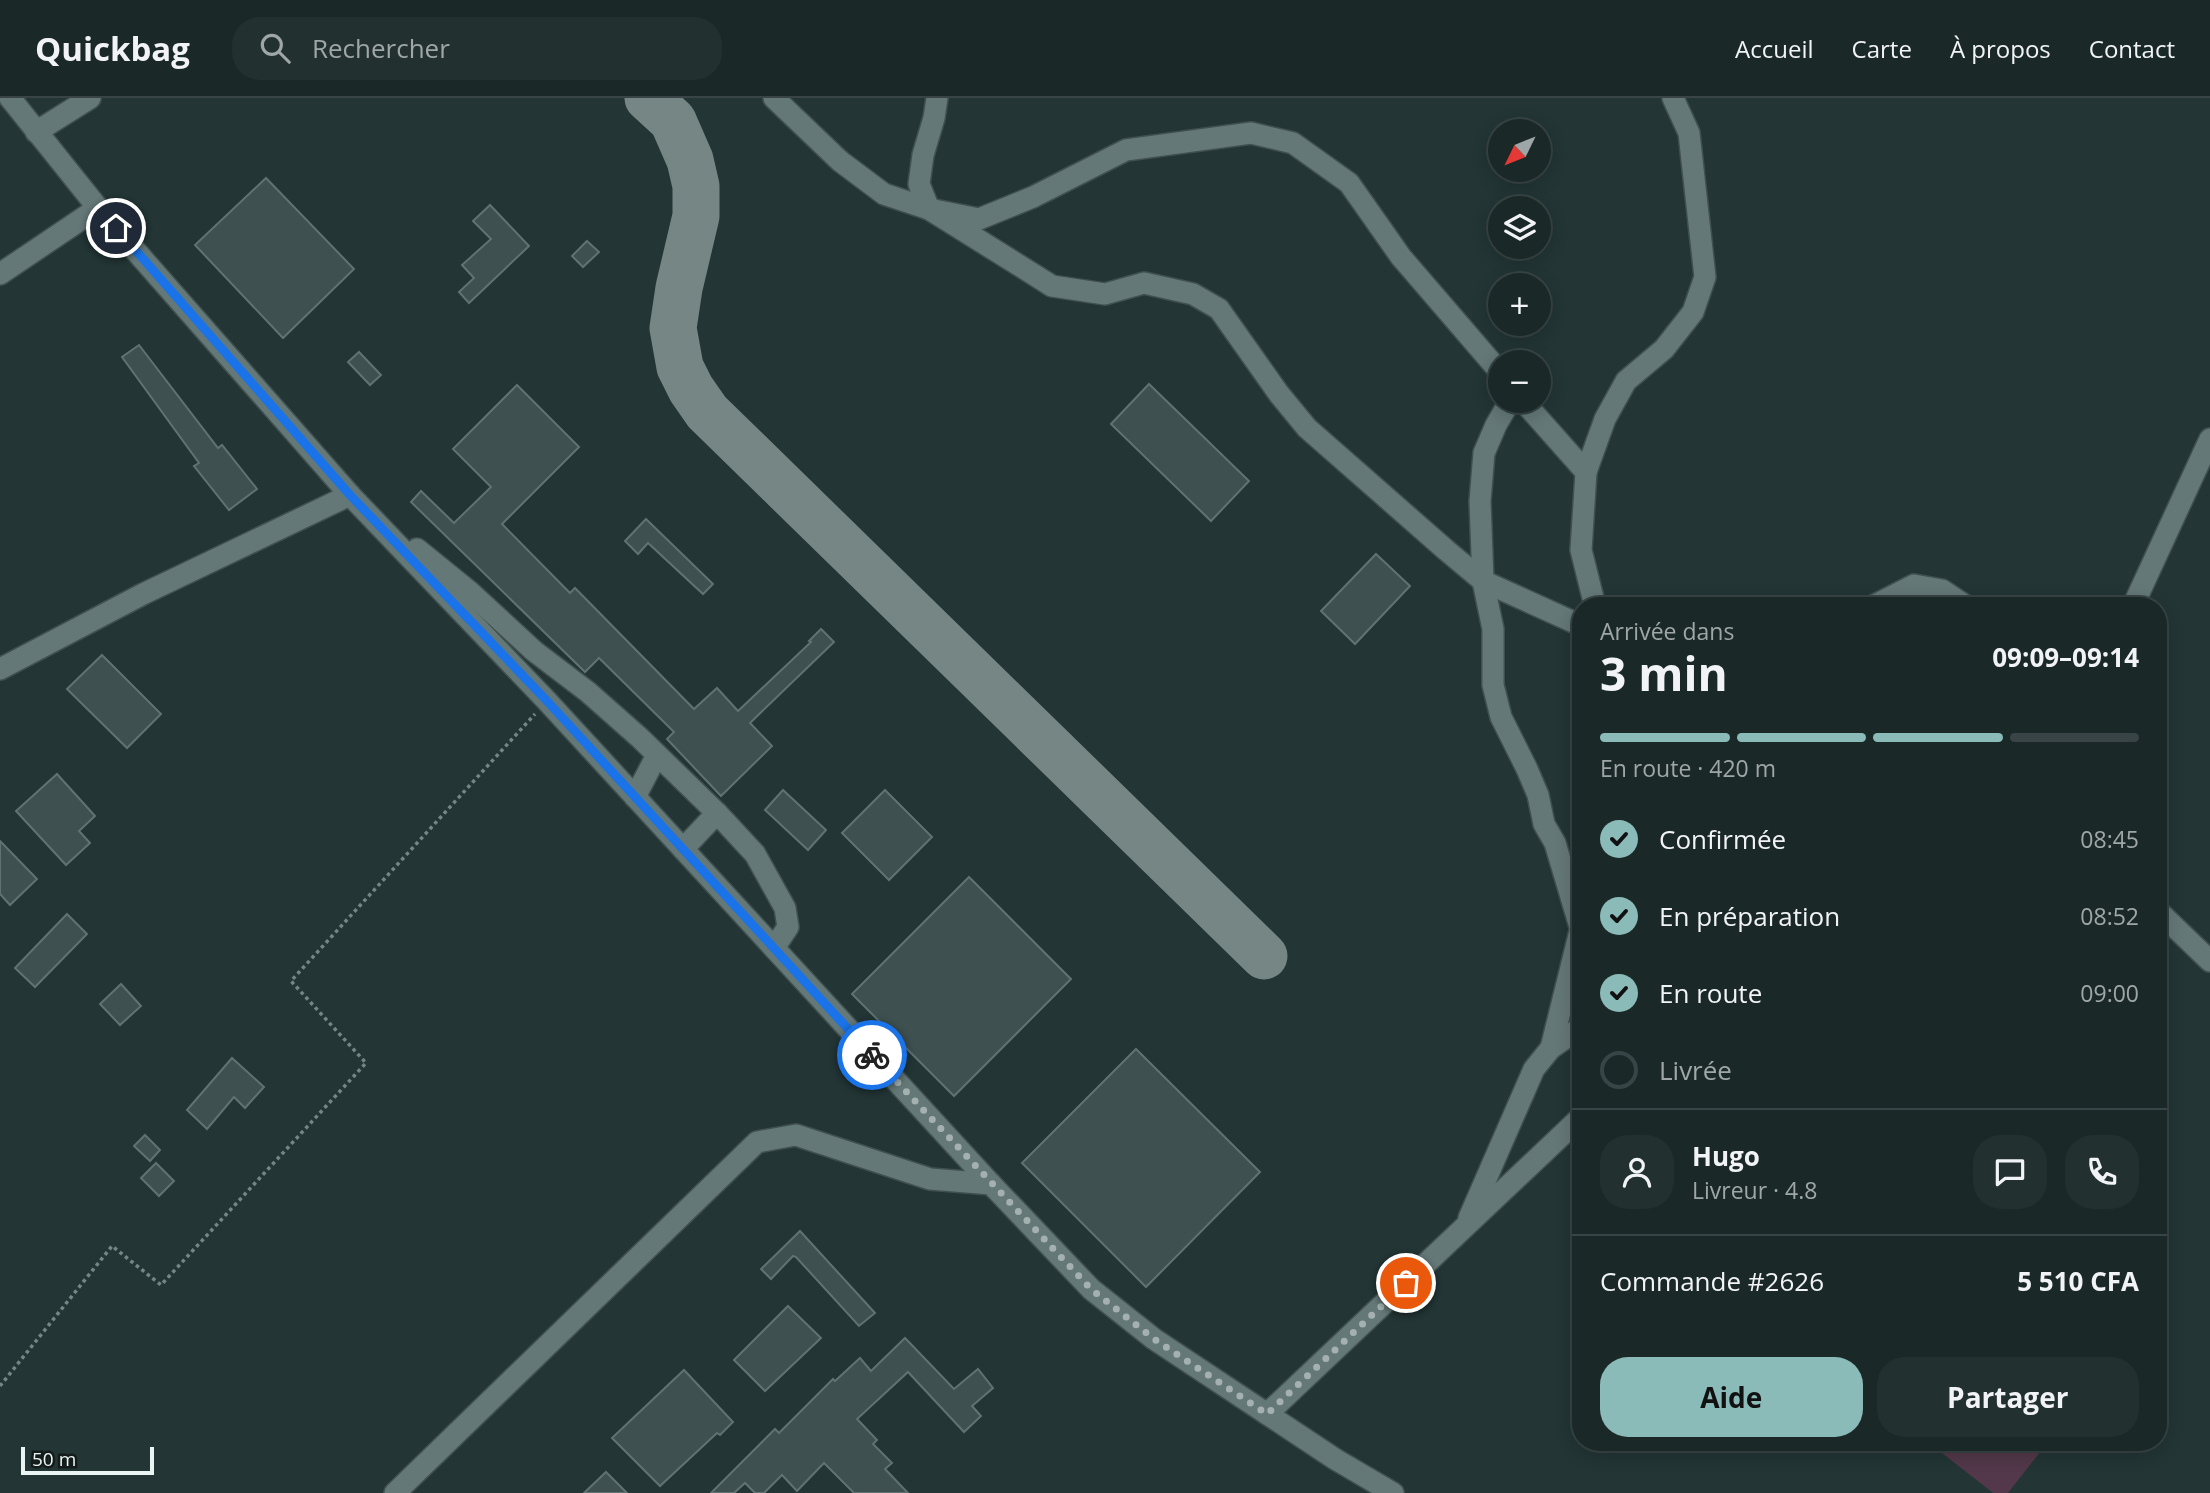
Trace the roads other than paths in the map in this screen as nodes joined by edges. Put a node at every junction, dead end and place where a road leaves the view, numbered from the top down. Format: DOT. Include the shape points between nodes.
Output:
graph roads {
  1 [pos="10,98"];
  2 [pos="90,98"];
  3 [pos="776,98"];
  4 [pos="803,98"];
  5 [pos="937,98"];
  6 [pos="1673,98"];
  7 [pos="36,132"];
  8 [pos="98,208"];
  9 [pos="929,209"];
  10 [pos="0,274"];
  11 [pos="1488,358"];
  12 [pos="1503,413"];
  13 [pos="1534,413"];
  14 [pos="2210,439"];
  15 [pos="1586,472"];
  16 [pos="350,495"];
  17 [pos="1483,581"];
  18 [pos="1593,597"];
  19 [pos="1891,597"];
  20 [pos="1952,597"];
  21 [pos="2137,597"];
  22 [pos="1572,621"];
  23 [pos="0,669"];
  24 [pos="657,755"];
  25 [pos="635,797"];
  26 [pos="717,813"];
  27 [pos="683,849"];
  28 [pos="1572,901"];
  29 [pos="2167,920"];
  30 [pos="774,948"];
  31 [pos="2210,961"];
  32 [pos="1572,962"];
  33 [pos="1572,1034"];
  34 [pos="1551,1048"];
  35 [pos="1572,1126"];
  36 [pos="990,1184"];
  37 [pos="1466,1226"];
  38 [pos="1267,1414"];
  39 [pos="395,1493"];
  40 [pos="1393,1493"];
  1 -- 7 [label="lane"];
  2 -- 7 [label="lane"];
  3 -- 4 [label="lane"];
  3 -- 9 [label="lane" via="841,161 884,194"];
  5 -- 9 [label="lane" via="919,184"];
  6 -- 15 [label="lane" via="1689,133 1705,277 1693,312 1664,349 1626,381 1605,419"];
  7 -- 8 [label="lane"];
  8 -- 10 [label="lane"];
  8 -- 16 [label="lane"];
  9 -- 11 [label="lane" via="979,219 1126,150 1251,133 1293,143 1349,183 1401,257"];
  9 -- 17 [label="lane" via="1052,286 1105,294 1143,283 1193,295 1219,309 1307,428"];
  12 -- 17 [label="lane" via="1485,453 1480,501"];
  13 -- 15 [label="lane"];
  14 -- 21 [label="lane"];
  15 -- 18 [label="lane" via="1581,550"];
  16 -- 23 [label="lane" via="142,594"];
  16 -- 24 [label="lane" via="470,592"];
  16 -- 25 [label="lane"];
  17 -- 22 [label="lane"];
  17 -- 28 [label="lane" via="1493,629 1493,685 1501,717 1538,796"];
  19 -- 20 [label="lane" via="1914,585"];
  24 -- 25 [label="lane"];
  24 -- 26 [label="lane"];
  25 -- 27 [label="lane"];
  26 -- 27 [label="lane"];
  26 -- 30 [label="lane" via="755,854 785,908 789,928"];
  27 -- 30 [label="lane"];
  29 -- 31 [label="lane"];
  30 -- 36 [label="lane"];
  32 -- 34 [label="lane"];
  33 -- 34 [label="lane"];
  34 -- 37 [label="lane" via="1534,1069"];
  35 -- 37 [label="lane"];
  36 -- 38 [label="lane" via="1099,1296 1154,1339"];
  36 -- 39 [label="lane" via="930,1179 796,1135 757,1142"];
  37 -- 38 [label="lane"];
  38 -- 40 [label="lane"];
}
